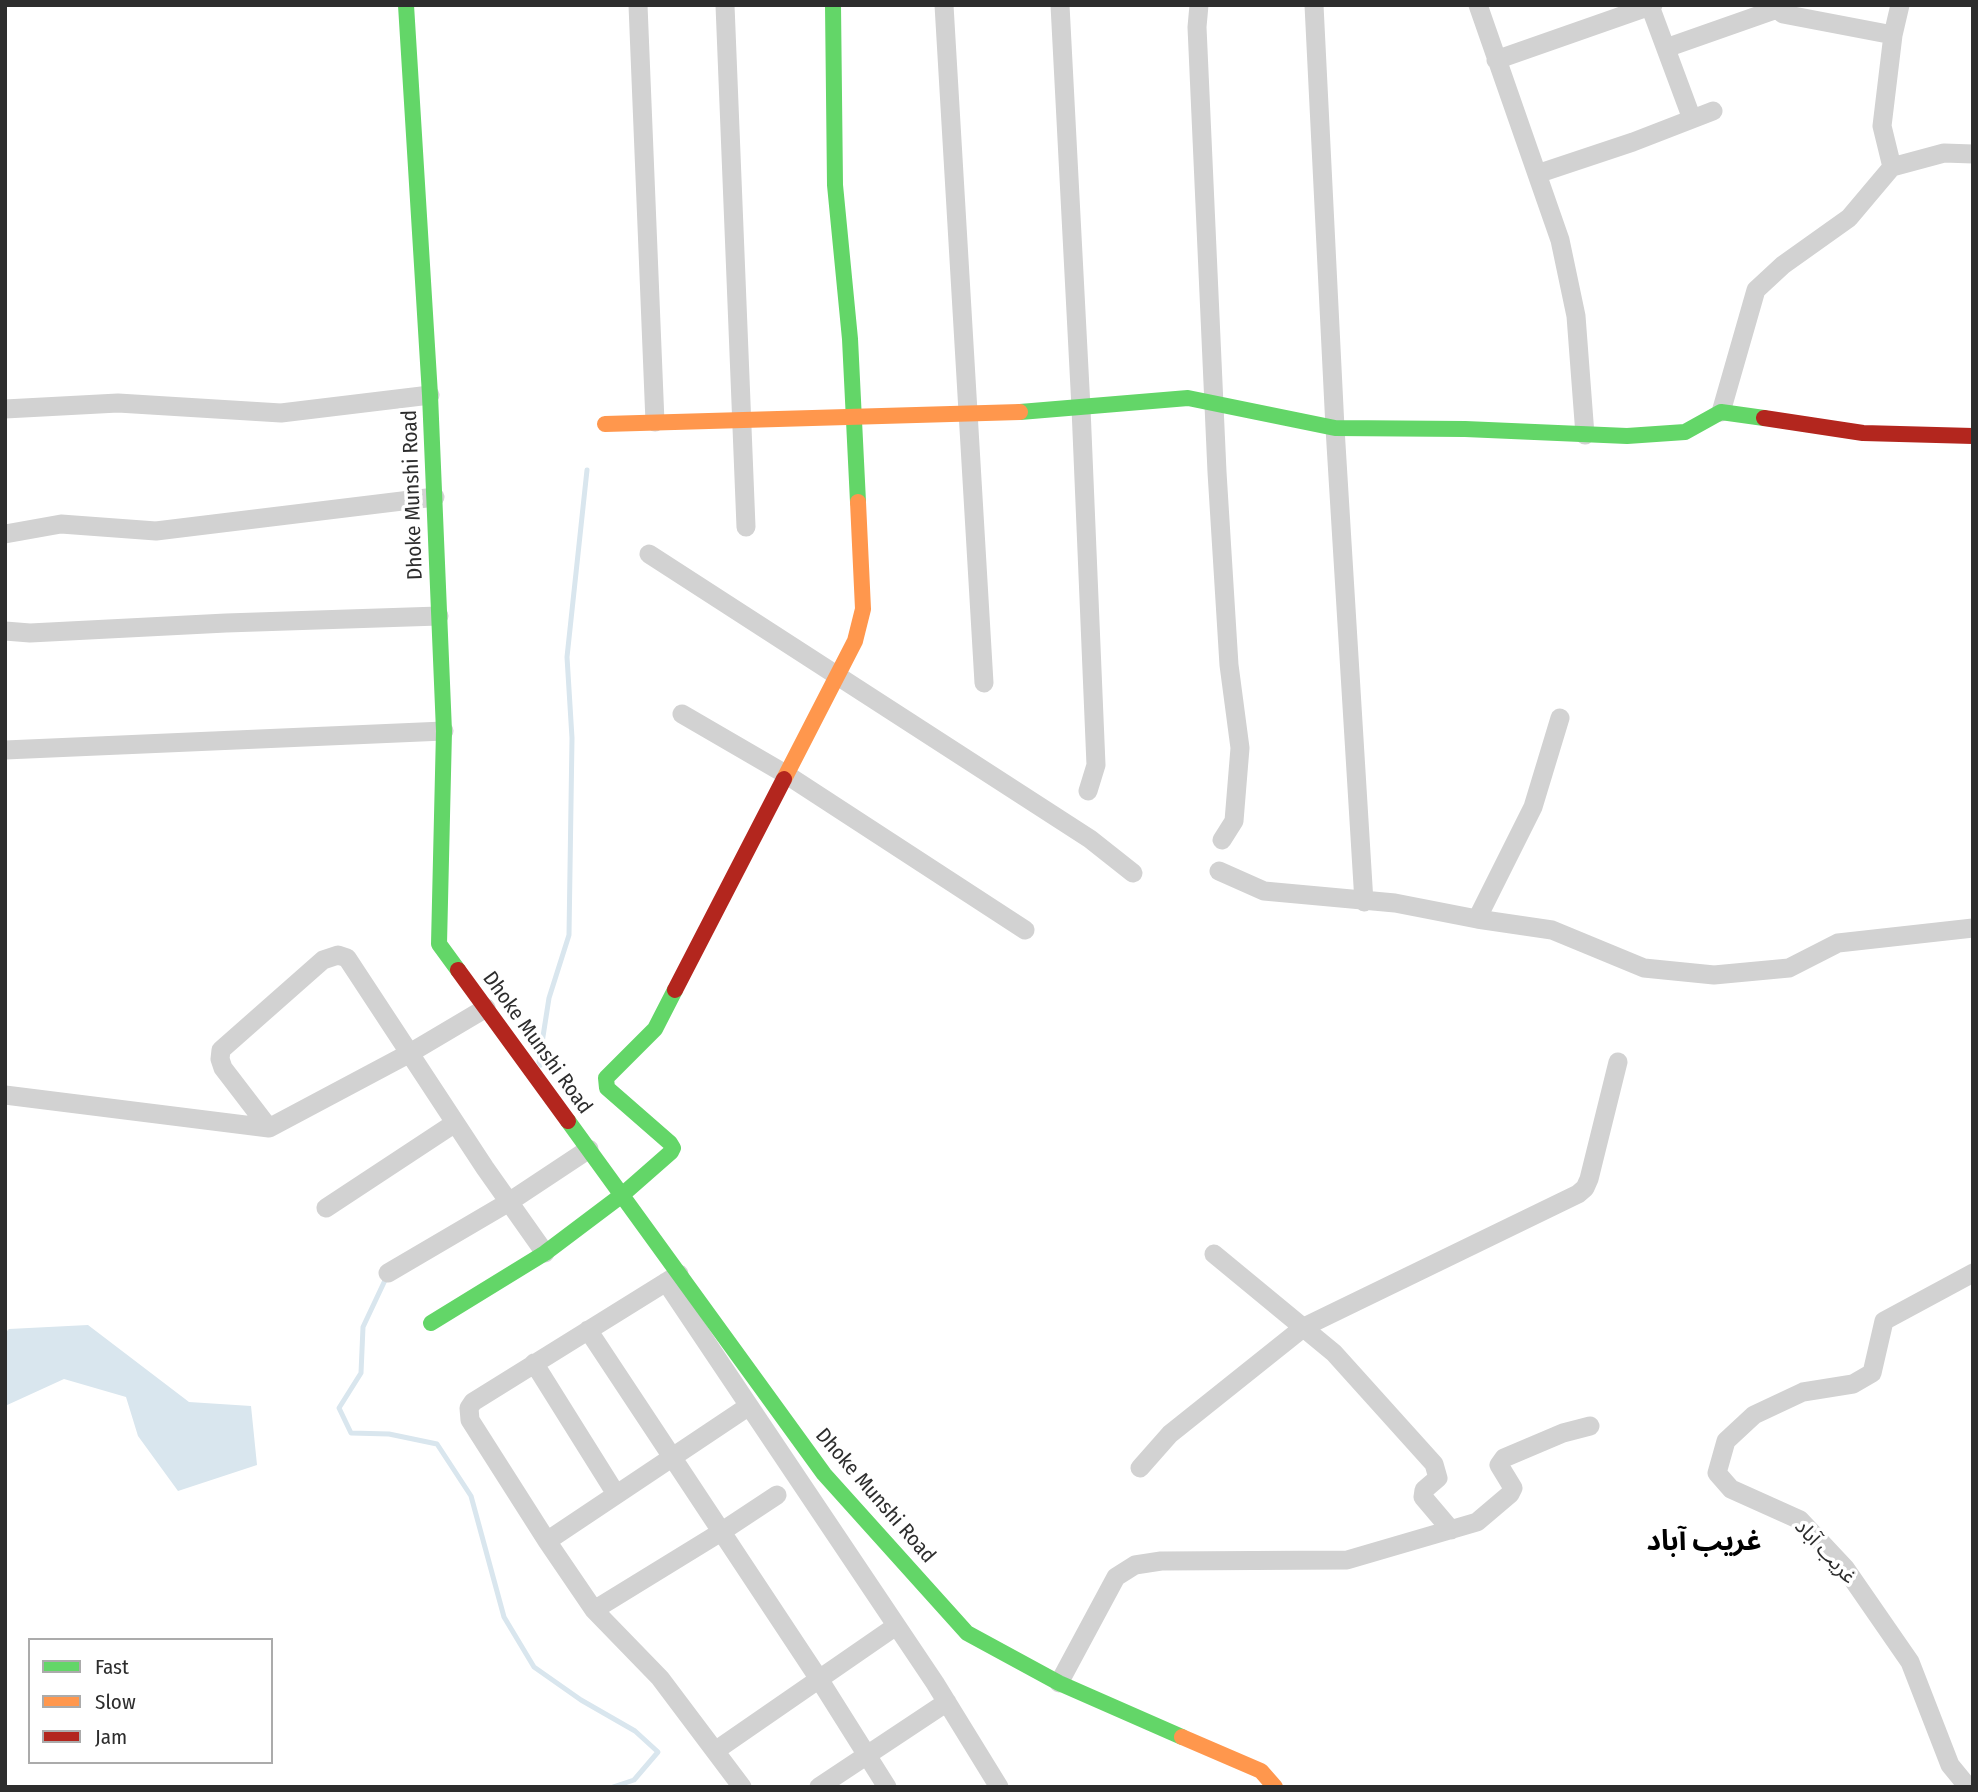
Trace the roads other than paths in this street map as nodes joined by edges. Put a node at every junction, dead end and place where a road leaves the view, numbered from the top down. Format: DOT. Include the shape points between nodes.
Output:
graph roads {
  1 [pos="406,5"];
  2 [pos="638,5"];
  3 [pos="725,5"];
  4 [pos="833,5"];
  5 [pos="944,5"];
  6 [pos="1060,5"];
  7 [pos="1199,5"];
  8 [pos="1314,5"];
  9 [pos="1478,5"];
  10 [pos="1900,5"];
  11 [pos="1646,6"];
  12 [pos="1777,7"];
  13 [pos="1893,35"];
  14 [pos="1666,48"];
  15 [pos="1496,60"];
  16 [pos="1713,111"];
  17 [pos="1692,119"];
  18 [pos="1973,154"];
  19 [pos="1892,167"];
  20 [pos="1537,174"];
  21 [pos="430,395"];
  22 [pos="1214,403"];
  23 [pos="1081,408"];
  24 [pos="5,409"];
  25 [pos="1721,412"];
  26 [pos="968,414"];
  27 [pos="854,417"];
  28 [pos="742,420"];
  29 [pos="655,422"];
  30 [pos="605,424"];
  31 [pos="1335,428"];
  32 [pos="1585,435"];
  33 [pos="1973,436"];
  34 [pos="435,497"];
  35 [pos="746,527"];
  36 [pos="5,534"];
  37 [pos="649,554"];
  38 [pos="439,616"];
  39 [pos="5,632"];
  40 [pos="838,677"];
  41 [pos="984,683"];
  42 [pos="682,714"];
  43 [pos="1560,718"];
  44 [pos="444,731"];
  45 [pos="5,750"];
  46 [pos="787,775"];
  47 [pos="1088,791"];
  48 [pos="1222,840"];
  49 [pos="1219,871"];
  50 [pos="1133,873"];
  51 [pos="1364,902"];
  52 [pos="1476,919"];
  53 [pos="1973,928"];
  54 [pos="1025,930"];
  55 [pos="486,1008"];
  56 [pos="410,1053"];
  57 [pos="1618,1062"];
  58 [pos="5,1095"];
  59 [pos="455,1123"];
  60 [pos="269,1128"];
  61 [pos="589,1149"];
  62 [pos="622,1195"];
  63 [pos="509,1202"];
  64 [pos="326,1208"];
  65 [pos="545,1253"];
  66 [pos="1214,1254"];
  67 [pos="388,1273"];
  68 [pos="1973,1273"];
  69 [pos="673,1278"];
  70 [pos="431,1323"];
  71 [pos="1304,1327"];
  72 [pos="588,1330"];
  73 [pos="534,1363"];
  74 [pos="749,1406"];
  75 [pos="1590,1426"];
  76 [pos="671,1457"];
  77 [pos="1140,1468"];
  78 [pos="616,1494"];
  79 [pos="777,1495"];
  80 [pos="1451,1530"];
  81 [pos="721,1532"];
  82 [pos="547,1541"];
  83 [pos="594,1610"];
  84 [pos="896,1626"];
  85 [pos="819,1679"];
  86 [pos="1059,1683"];
  87 [pos="947,1702"];
  88 [pos="715,1751"];
  89 [pos="867,1755"];
  90 [pos="742,1787"];
  91 [pos="819,1787"];
  92 [pos="887,1787"];
  93 [pos="999,1787"];
  94 [pos="1275,1787"];
  95 [pos="1968,1787"];
  1 -- 21 [label="street, Dhoke Munshi Road"];
  2 -- 29 [label="street"];
  3 -- 28 [label="street"];
  4 -- 27 [label="street" via="835,186"];
  5 -- 26 [label="street"];
  6 -- 23 [label="street"];
  7 -- 22 [label="street"];
  8 -- 31 [label="street"];
  9 -- 15 [label="street"];
  10 -- 13 [label="street"];
  11 -- 14 [label="street"];
  11 -- 15 [label="street"];
  12 -- 13 [label="street" via="1783,14"];
  12 -- 14 [label="street"];
  13 -- 19 [label="street" via="1881,126"];
  14 -- 17 [label="street"];
  15 -- 20 [label="street"];
  16 -- 17 [label="street"];
  17 -- 20 [label="street"];
  18 -- 19 [label="street" via="1944,153"];
  19 -- 25 [label="street" via="1849,218 1756,290"];
  20 -- 32 [label="street" via="1560,240 1576,316"];
  21 -- 24 [label="street" via="281,413 118,403"];
  21 -- 34 [label="street, Dhoke Munshi Road"];
  22 -- 23 [label="street" via="1188,398"];
  22 -- 31 [label="street"];
  22 -- 48 [label="street" via="1229,665 1240,748 1234,821"];
  23 -- 26 [label="street"];
  23 -- 47 [label="street" via="1096,765"];
  25 -- 32 [label="street" via="1685,432"];
  25 -- 33 [label="street" via="1863,433"];
  26 -- 27 [label="street"];
  26 -- 41 [label="street"];
  27 -- 28 [label="street"];
  27 -- 40 [label="street" via="863,609 855,641"];
  28 -- 29 [label="street"];
  28 -- 35 [label="street"];
  29 -- 30 [label="street"];
  31 -- 32 [label="street"];
  31 -- 51 [label="street"];
  34 -- 36 [label="street" via="156,531 61,524"];
  34 -- 38 [label="street, Dhoke Munshi Road"];
  37 -- 40 [label="street"];
  38 -- 39 [label="street"];
  38 -- 44 [label="street, Dhoke Munshi Road"];
  40 -- 46 [label="street"];
  40 -- 50 [label="street" via="1090,839"];
  42 -- 46 [label="street"];
  43 -- 52 [label="street" via="1533,807"];
  44 -- 45 [label="street"];
  44 -- 55 [label="street, Dhoke Munshi Road" via="439,944"];
  46 -- 54 [label="street"];
  46 -- 62 [label="street" via="655,1029 606,1078 607,1088 673,1148"];
  49 -- 51 [label="street" via="1264,891"];
  51 -- 52 [label="street"];
  52 -- 53 [label="street" via="1552,930 1644,968 1714,975 1789,968 1838,943"];
  55 -- 56 [label="street"];
  55 -- 61 [label="street, Dhoke Munshi Road"];
  56 -- 59 [label="street"];
  56 -- 60 [label="street"];
  56 -- 60 [label="street" via="347,958 338,955 323,960 221,1050 223,1068"];
  57 -- 71 [label="street" via="1589,1179 1578,1194"];
  58 -- 60 [label="street"];
  59 -- 63 [label="street"];
  59 -- 64 [label="street"];
  61 -- 62 [label="street, Dhoke Munshi Road"];
  61 -- 63 [label="street"];
  62 -- 65 [label="street"];
  62 -- 69 [label="street, Dhoke Munshi Road"];
  63 -- 65 [label="street"];
  63 -- 67 [label="street"];
  65 -- 70 [label="street"];
  66 -- 71 [label="street"];
  68 -- 95 [label="street, غریب آباد" via="1884,1321 1872,1373 1853,1384 1803,1392 1754,1415 1726,1441 1717,1473 1731,1489 1800,1520 1845,1567 1910,1662 1950,1765"];
  69 -- 72 [label="street"];
  69 -- 74 [label="street"];
  69 -- 86 [label="street, Dhoke Munshi Road" via="824,1475 967,1633"];
  71 -- 77 [label="street" via="1170,1434"];
  71 -- 80 [label="street" via="1334,1353 1434,1464 1438,1478 1424,1490 1423,1497"];
  72 -- 73 [label="street"];
  72 -- 76 [label="street"];
  73 -- 78 [label="street"];
  73 -- 82 [label="street" via="469,1408 470,1420"];
  74 -- 76 [label="street"];
  74 -- 84 [label="street"];
  75 -- 80 [label="street" via="1504,1458 1499,1465 1512,1483 1510,1494 1476,1522"];
  76 -- 78 [label="street"];
  76 -- 81 [label="street"];
  78 -- 82 [label="street"];
  79 -- 81 [label="street"];
  80 -- 86 [label="street" via="1347,1560 1135,1565 1116,1577"];
  81 -- 83 [label="street"];
  81 -- 85 [label="street"];
  82 -- 83 [label="street"];
  83 -- 88 [label="street" via="660,1678"];
  84 -- 85 [label="street"];
  84 -- 87 [label="street"];
  85 -- 88 [label="street"];
  85 -- 89 [label="street"];
  86 -- 94 [label="street, Dhoke Munshi Road" via="1261,1771"];
  87 -- 89 [label="street"];
  87 -- 93 [label="street"];
  88 -- 90 [label="street"];
  89 -- 91 [label="street"];
  89 -- 92 [label="street"];
}
